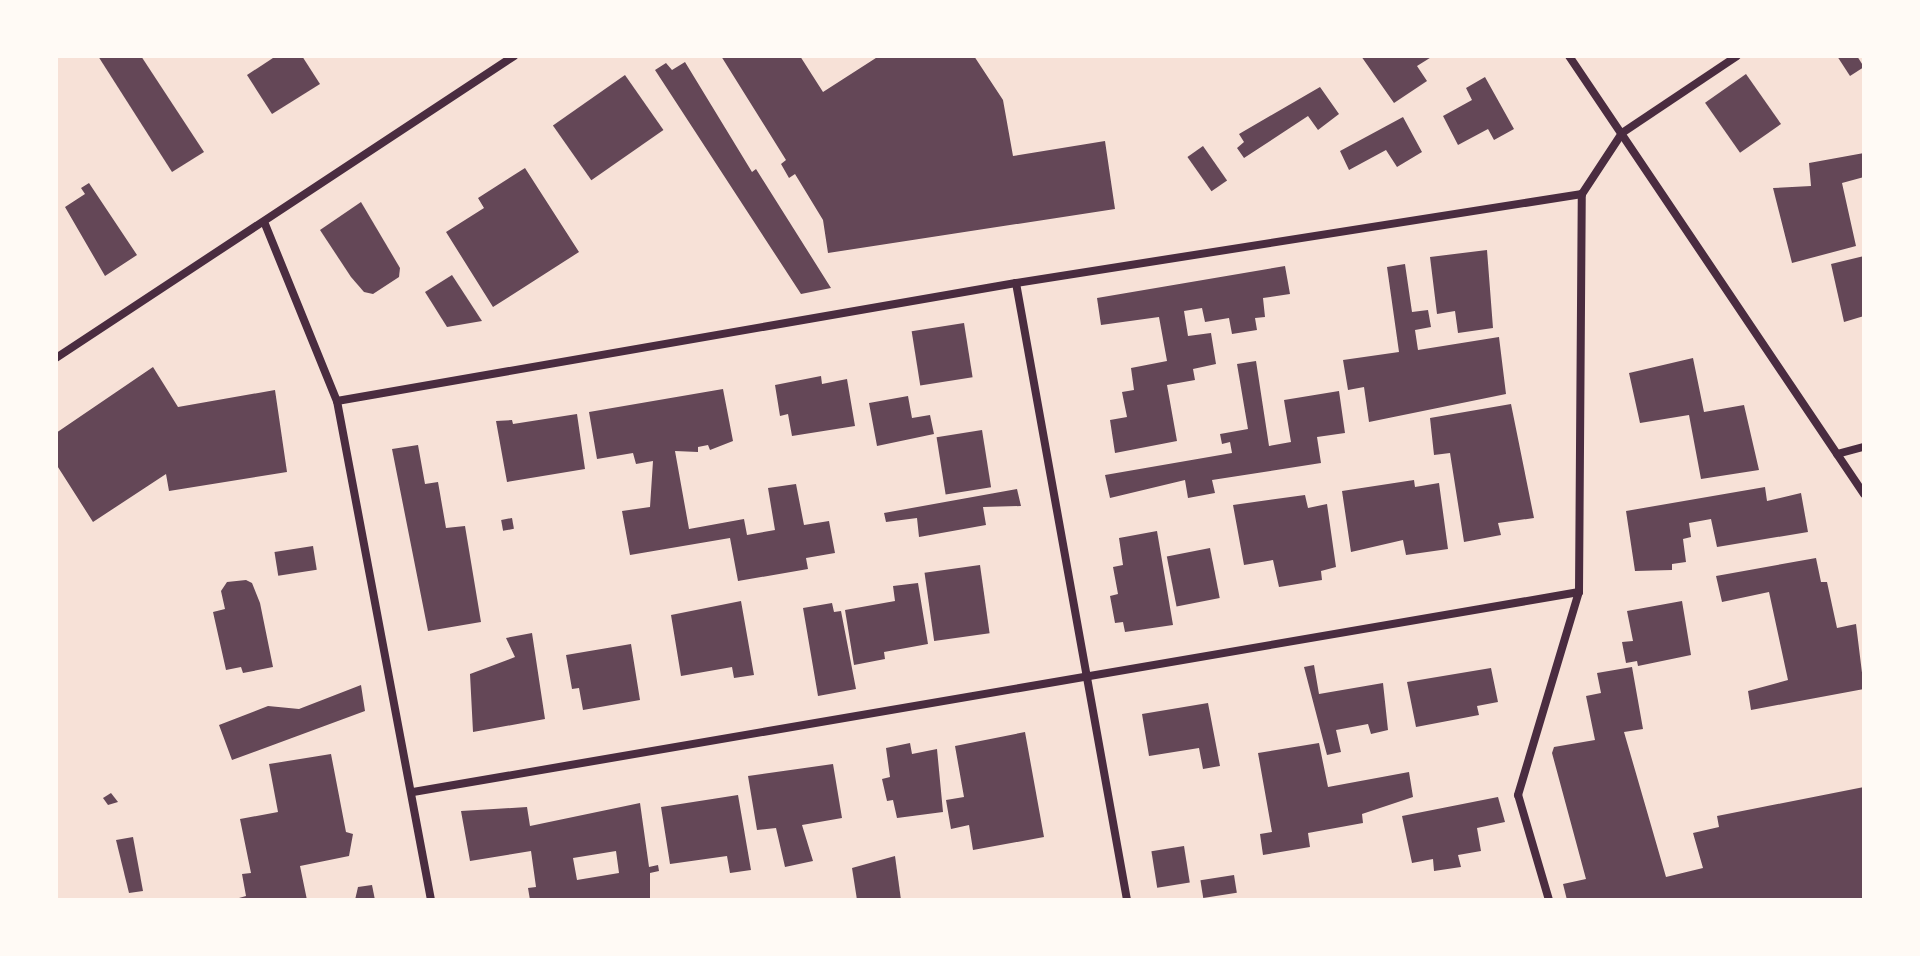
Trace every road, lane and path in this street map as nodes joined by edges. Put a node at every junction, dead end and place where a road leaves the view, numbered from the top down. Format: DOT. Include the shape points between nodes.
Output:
graph roads {
  1 [pos="514,56"];
  2 [pos="1569,56"];
  3 [pos="1737,56"];
  4 [pos="1622,133"];
  5 [pos="1582,194"];
  6 [pos="265,224"];
  7 [pos="1016,283"];
  8 [pos="56,358"];
  9 [pos="337,401"];
  10 [pos="1864,447"];
  11 [pos="1837,454"];
  12 [pos="1864,494"];
  13 [pos="1579,592"];
  14 [pos="1087,673"];
  15 [pos="413,792"];
  16 [pos="431,900"];
  17 [pos="1127,900"];
  18 [pos="1549,900"];
  1 -- 6 [label="street"];
  2 -- 4 [label="street"];
  3 -- 4 [label="street"];
  4 -- 5 [label="street"];
  4 -- 11 [label="street"];
  5 -- 7 [label="street"];
  5 -- 13 [label="street"];
  6 -- 8 [label="street"];
  6 -- 9 [label="street"];
  7 -- 9 [label="street"];
  7 -- 14 [label="street"];
  9 -- 15 [label="street"];
  10 -- 11 [label="street"];
  11 -- 12 [label="street"];
  13 -- 14 [label="street"];
  13 -- 18 [label="street" via="1518,795"];
  14 -- 15 [label="street"];
  14 -- 17 [label="street"];
  15 -- 16 [label="street"];
}
